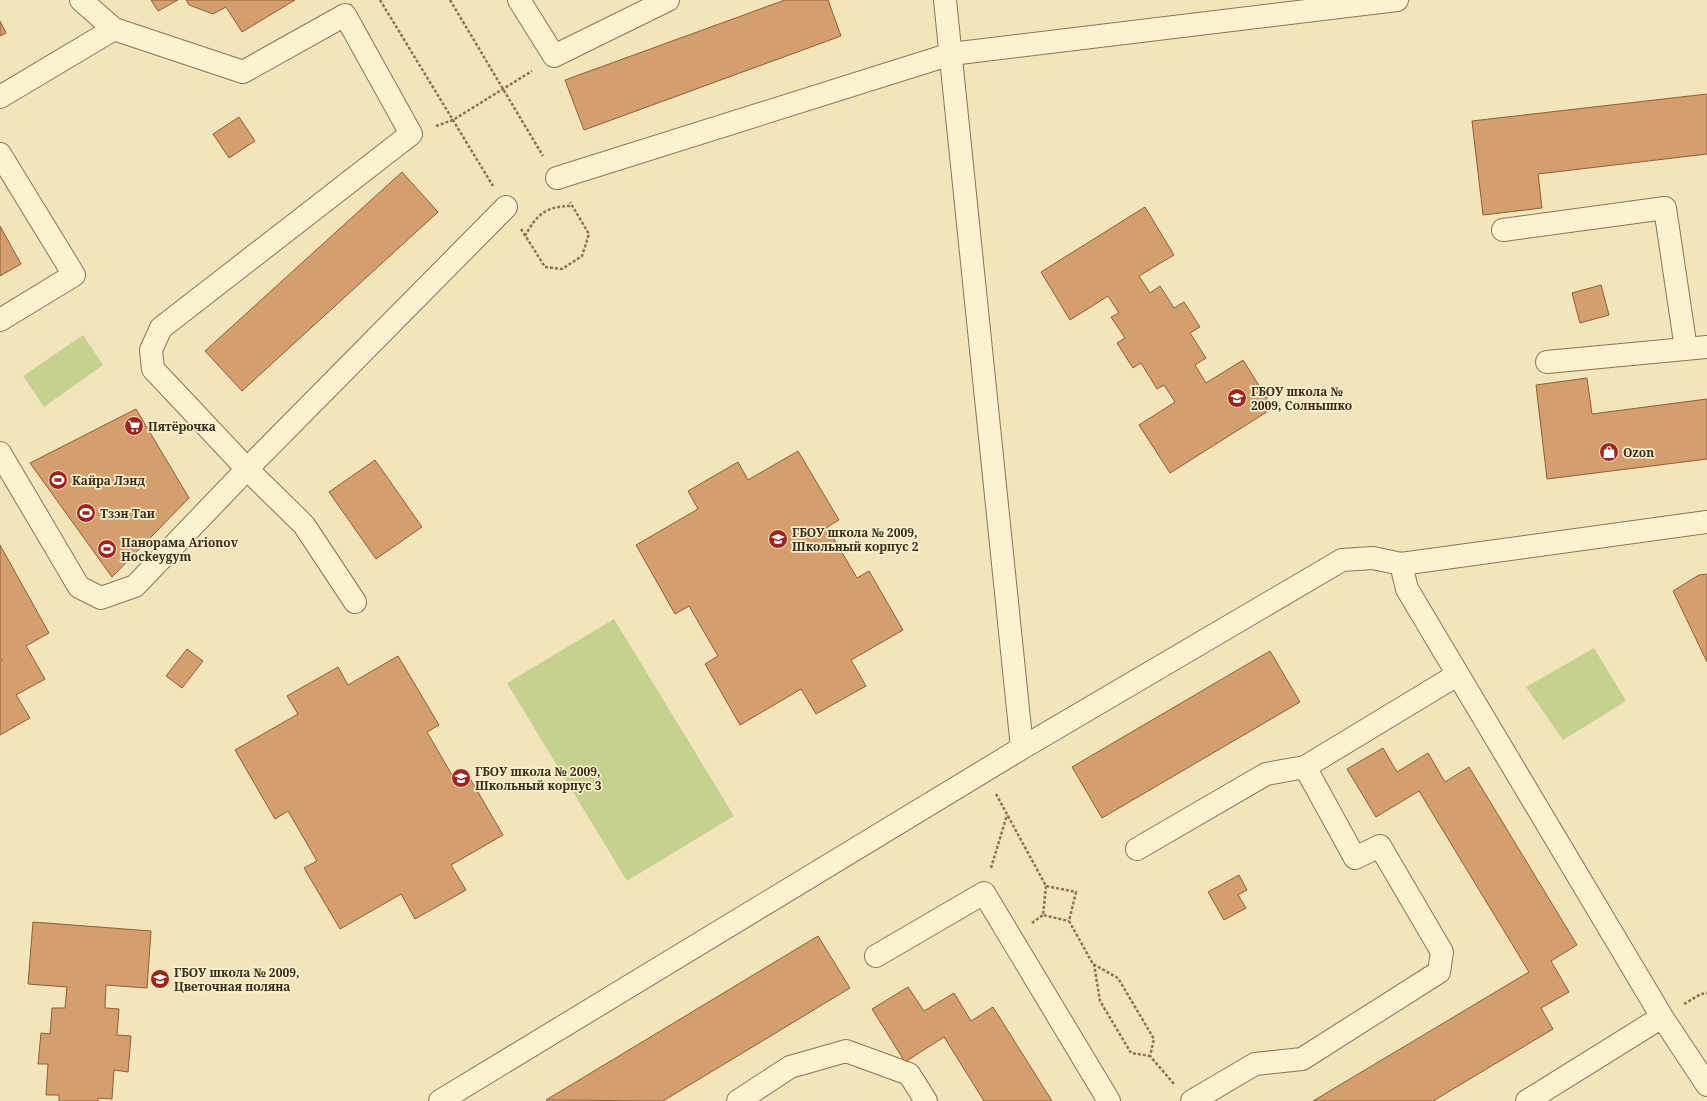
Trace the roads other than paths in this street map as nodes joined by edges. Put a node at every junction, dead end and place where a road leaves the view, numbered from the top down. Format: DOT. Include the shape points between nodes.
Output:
graph roads {
  1 [pos="81,0"];
  2 [pos="519,0"];
  3 [pos="668,0"];
  4 [pos="945,0"];
  5 [pos="1396,0"];
  6 [pos="114,29"];
  7 [pos="951,54"];
  8 [pos="0,97"];
  9 [pos="0,154"];
  10 [pos="557,178"];
  11 [pos="506,207"];
  12 [pos="1504,230"];
  13 [pos="0,320"];
  14 [pos="1696,348"];
  15 [pos="1547,362"];
  16 [pos="0,453"];
  17 [pos="248,469"];
  18 [pos="1707,522"];
  19 [pos="1401,564"];
  20 [pos="355,602"];
  21 [pos="1457,675"];
  22 [pos="1022,748"];
  23 [pos="1305,766"];
  24 [pos="1137,849"];
  25 [pos="876,956"];
  26 [pos="1662,1017"];
  27 [pos="1707,1085"];
  28 [pos="1185,1095"];
  29 [pos="440,1101"];
  30 [pos="738,1101"];
  31 [pos="926,1101"];
  32 [pos="1110,1101"];
  33 [pos="1527,1101"];
  1 -- 6 [label="lane"];
  2 -- 3 [label="lane" via="554,56"];
  4 -- 7 [label="lane"];
  5 -- 7 [label="lane"];
  6 -- 8 [label="lane"];
  6 -- 17 [label="lane" via="243,72 345,16 411,134 161,328 151,350 153,369"];
  7 -- 10 [label="lane"];
  7 -- 22 [label="lane"];
  9 -- 13 [label="lane" via="74,275"];
  11 -- 17 [label="lane"];
  12 -- 14 [label="lane" via="1665,208"];
  14 -- 15 [label="lane"];
  16 -- 17 [label="lane" via="79,587 101,598 135,586"];
  17 -- 20 [label="lane" via="304,525"];
  18 -- 19 [label="lane"];
  19 -- 21 [label="lane" via="1407,589"];
  19 -- 22 [label="lane" via="1373,558 1342,560"];
  21 -- 23 [label="lane"];
  21 -- 26 [label="lane"];
  22 -- 29 [label="lane"];
  23 -- 24 [label="lane" via="1266,774"];
  23 -- 28 [label="lane" via="1355,858 1380,846 1442,952 1439,972 1302,1059 1255,1064"];
  25 -- 32 [label="lane" via="984,893"];
  26 -- 27 [label="lane"];
  26 -- 33 [label="lane"];
  30 -- 31 [label="lane" via="790,1067 846,1051 909,1074"];
}
